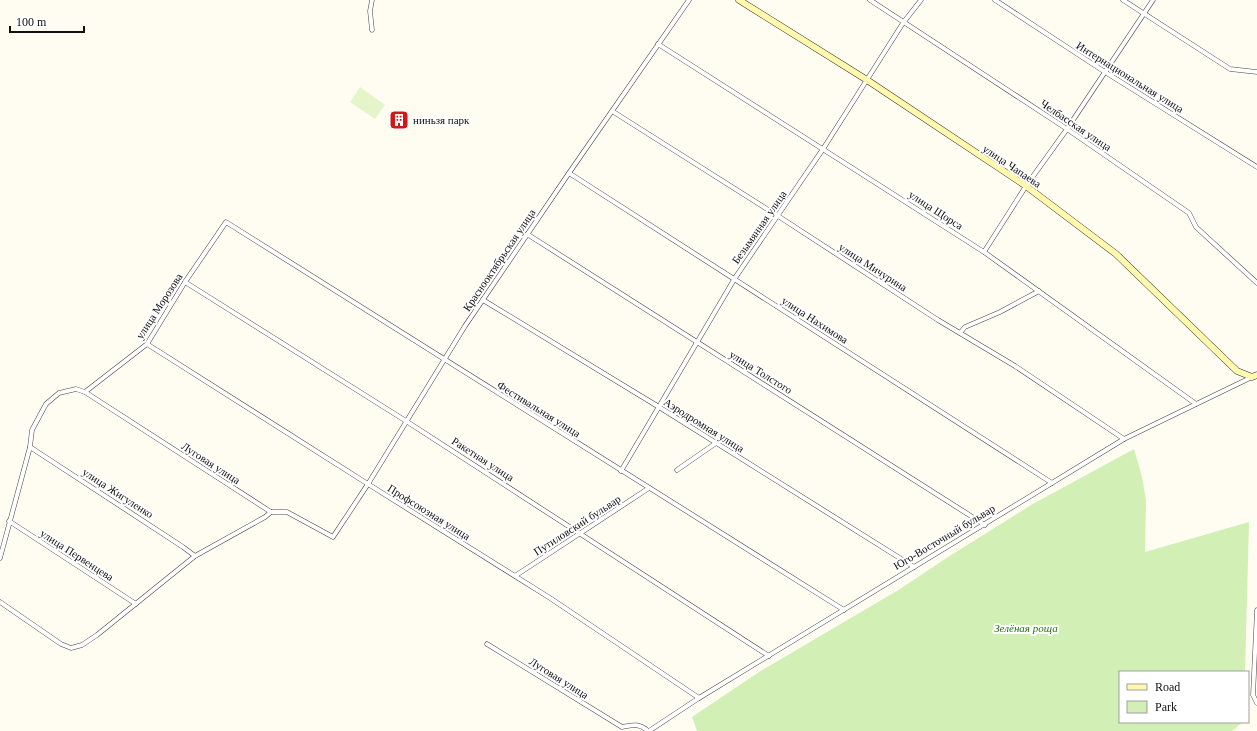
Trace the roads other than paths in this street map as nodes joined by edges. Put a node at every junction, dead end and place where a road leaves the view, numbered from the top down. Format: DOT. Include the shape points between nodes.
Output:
graph roads {
  1 [pos="372,0"];
  2 [pos="689,0"];
  3 [pos="739,0"];
  4 [pos="870,0"];
  5 [pos="921,0"];
  6 [pos="995,0"];
  7 [pos="1123,0"];
  8 [pos="1153,0"];
  9 [pos="1144,14"];
  10 [pos="903,23"];
  11 [pos="372,30"];
  12 [pos="658,44"];
  13 [pos="1105,72"];
  14 [pos="1257,72"];
  15 [pos="867,80"];
  16 [pos="612,111"];
  17 [pos="1067,129"];
  18 [pos="823,149"];
  19 [pos="1257,167"];
  20 [pos="569,173"];
  21 [pos="1026,186"];
  22 [pos="778,216"];
  23 [pos="226,222"];
  24 [pos="527,234"];
  25 [pos="984,252"];
  26 [pos="735,278"];
  27 [pos="185,282"];
  28 [pos="1257,283"];
  29 [pos="1040,291"];
  30 [pos="483,300"];
  31 [pos="960,333"];
  32 [pos="696,343"];
  33 [pos="147,344"];
  34 [pos="445,359"];
  35 [pos="1254,376"];
  36 [pos="85,392"];
  37 [pos="1196,404"];
  38 [pos="658,407"];
  39 [pos="406,420"];
  40 [pos="1124,439"];
  41 [pos="716,443"];
  42 [pos="30,447"];
  43 [pos="677,470"];
  44 [pos="621,471"];
  45 [pos="1052,483"];
  46 [pos="368,484"];
  47 [pos="649,488"];
  48 [pos="271,512"];
  49 [pos="9,521"];
  50 [pos="986,525"];
  51 [pos="581,533"];
  52 [pos="332,537"];
  53 [pos="195,556"];
  54 [pos="0,558"];
  55 [pos="914,567"];
  56 [pos="515,576"];
  57 [pos="0,602"];
  58 [pos="136,604"];
  59 [pos="844,610"];
  60 [pos="1257,610"];
  61 [pos="487,644"];
  62 [pos="769,656"];
  63 [pos="699,698"];
  64 [pos="1257,703"];
  65 [pos="622,729"];
  66 [pos="649,731"];
  1 -- 11 [label="street"];
  2 -- 12 [label="street, Краснооктябрьская улица"];
  3 -- 15 [label="main road, улица Чапаева"];
  4 -- 10 [label="street, Челбасская улица"];
  5 -- 10 [label="street, Безымянная улица"];
  6 -- 13 [label="street, Интернациональная улица"];
  7 -- 9 [label="street"];
  8 -- 9 [label="street"];
  9 -- 13 [label="street"];
  9 -- 14 [label="street" via="1230,69"];
  10 -- 15 [label="street, Безымянная улица"];
  10 -- 17 [label="street, Челбасская улица"];
  12 -- 16 [label="street, Краснооктябрьская улица"];
  12 -- 18 [label="street, улица Щорса"];
  13 -- 17 [label="street"];
  13 -- 19 [label="street, Интернациональная улица"];
  15 -- 18 [label="street, Безымянная улица"];
  15 -- 21 [label="main road, улица Чапаева"];
  16 -- 20 [label="street, Краснооктябрьская улица"];
  16 -- 22 [label="street, улица Мичурина"];
  17 -- 21 [label="street"];
  17 -- 28 [label="street, Челбасская улица" via="1189,213 1196,227"];
  18 -- 22 [label="street, Безымянная улица"];
  18 -- 25 [label="street, улица Щорса"];
  20 -- 24 [label="street, Краснооктябрьская улица"];
  20 -- 26 [label="street, улица Нахимова"];
  21 -- 25 [label="street"];
  21 -- 35 [label="main road, улица Чапаева" via="1116,254 1237,371"];
  22 -- 26 [label="street, Безымянная улица"];
  22 -- 31 [label="street, улица Мичурина"];
  23 -- 27 [label="street, улица Морозова"];
  23 -- 34 [label="street, Фестивальная улица"];
  24 -- 30 [label="street, Краснооктябрьская улица"];
  24 -- 32 [label="street, улица Толстого"];
  25 -- 29 [label="street, улица Щорса"];
  26 -- 32 [label="street, Безымянная улица"];
  26 -- 45 [label="street, улица Нахимова"];
  27 -- 33 [label="street, улица Морозова"];
  27 -- 39 [label="street, Ракетная улица"];
  29 -- 31 [label="street" via="965,327"];
  29 -- 37 [label="street, улица Щорса"];
  30 -- 34 [label="street, Краснооктябрьская улица"];
  30 -- 38 [label="street, Аэродромная улица"];
  31 -- 40 [label="street, улица Мичурина" via="1015,366"];
  32 -- 38 [label="street, Безымянная улица"];
  32 -- 50 [label="street, улица Толстого"];
  33 -- 36 [label="street, улица Морозова"];
  33 -- 46 [label="street, Профсоюзная улица"];
  34 -- 39 [label="street, Краснооктябрьская улица"];
  34 -- 44 [label="street, Фестивальная улица"];
  35 -- 37 [label="street, Юго-Восточный бульвар"];
  36 -- 42 [label="street" via="76,389 60,393 46,404 32,430"];
  36 -- 48 [label="street, Луговая улица"];
  37 -- 40 [label="street, Юго-Восточный бульвар"];
  38 -- 41 [label="street, Аэродромная улица"];
  38 -- 44 [label="street, Безымянная улица"];
  39 -- 46 [label="street, Краснооктябрьская улица"];
  39 -- 51 [label="street, Ракетная улица"];
  40 -- 45 [label="street, Юго-Восточный бульвар"];
  41 -- 43 [label="street"];
  41 -- 55 [label="street, Аэродромная улица"];
  42 -- 49 [label="street"];
  42 -- 53 [label="street, улица Жигуленко"];
  44 -- 47 [label="street, Фестивальная улица"];
  45 -- 50 [label="street, Юго-Восточный бульвар"];
  46 -- 52 [label="street, Краснооктябрьская улица"];
  46 -- 56 [label="street, Профсоюзная улица"];
  47 -- 51 [label="street, Путиловский бульвар"];
  47 -- 59 [label="street, Фестивальная улица"];
  48 -- 52 [label="street, Луговая улица" via="287,512"];
  48 -- 53 [label="street"];
  49 -- 54 [label="street"];
  49 -- 58 [label="street, улица Первенцева"];
  50 -- 55 [label="street, Юго-Восточный бульвар"];
  51 -- 56 [label="street, Путиловский бульвар"];
  51 -- 62 [label="street, Ракетная улица"];
  53 -- 58 [label="street"];
  55 -- 59 [label="street, Юго-Восточный бульвар"];
  56 -- 63 [label="street, Профсоюзная улица"];
  57 -- 58 [label="street" via="61,644 71,648 82,645 97,635"];
  59 -- 62 [label="street, Юго-Восточный бульвар"];
  60 -- 64 [label="street" via="1253,695"];
  61 -- 65 [label="street, Луговая улица"];
  62 -- 63 [label="street, Юго-Восточный бульвар"];
  63 -- 66 [label="street, Юго-Восточный бульвар"];
  65 -- 66 [label="street, Луговая улица" via="634,725 642,726"];
}
